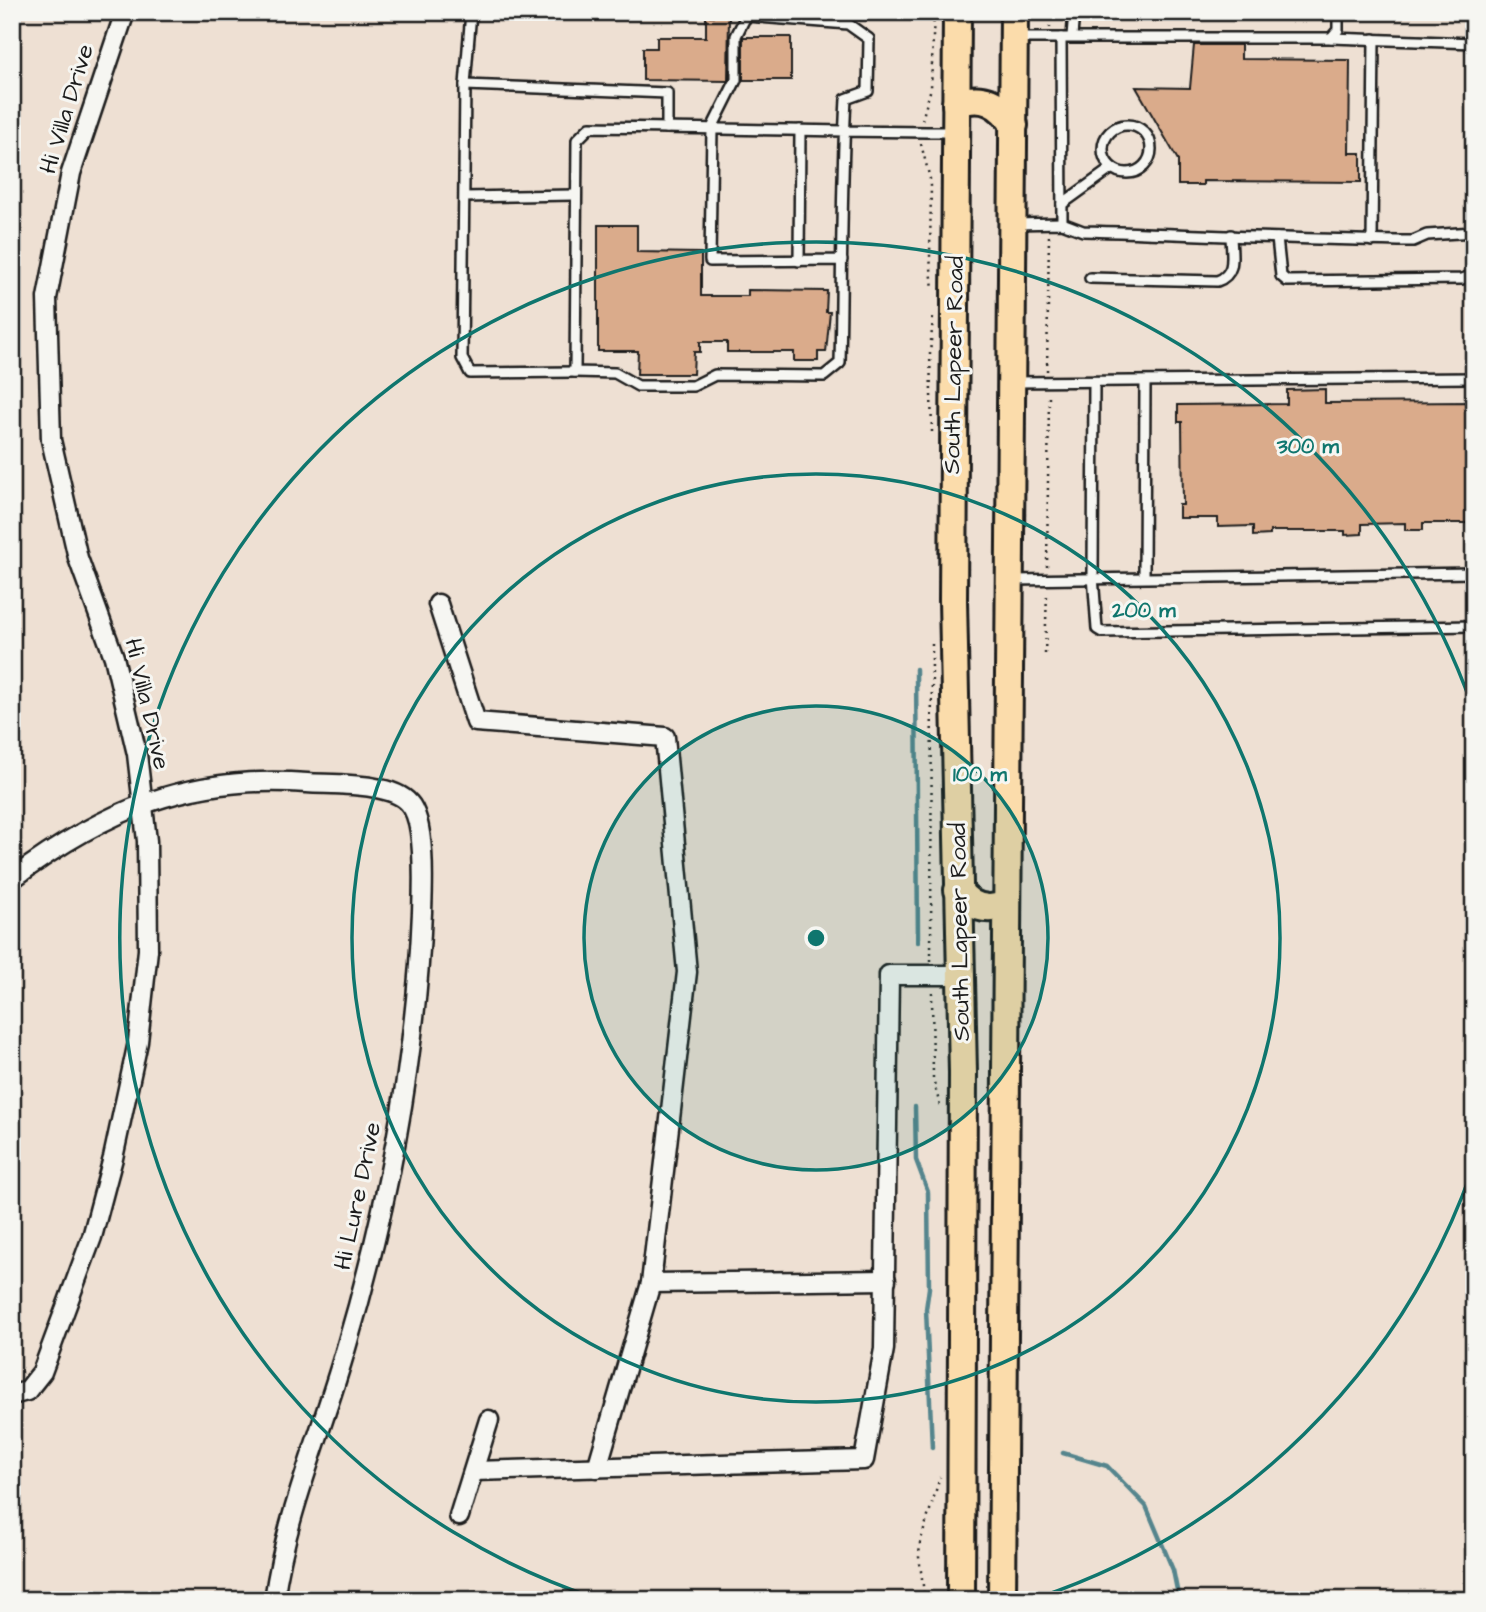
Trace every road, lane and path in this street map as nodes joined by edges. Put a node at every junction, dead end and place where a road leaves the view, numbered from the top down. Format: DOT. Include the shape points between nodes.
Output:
graph roads {
  1 [pos="125,12"];
  2 [pos="471,12"];
  3 [pos="957,12"];
  4 [pos="1050,12"];
  5 [pos="1074,12"];
  6 [pos="1338,12"];
  7 [pos="1014,25"];
  8 [pos="1072,36"];
  9 [pos="1049,38"];
  10 [pos="1061,38"];
  11 [pos="1331,38"];
  12 [pos="1374,39"];
  13 [pos="1474,43"];
  14 [pos="465,85"];
  15 [pos="956,104"];
  16 [pos="1014,125"];
  17 [pos="667,128"];
  18 [pos="712,128"];
  19 [pos="800,130"];
  20 [pos="844,130"];
  21 [pos="957,132"];
  22 [pos="1112,168"];
  23 [pos="574,195"];
  24 [pos="465,197"];
  25 [pos="1062,204"];
  26 [pos="1049,223"];
  27 [pos="1062,223"];
  28 [pos="1013,224"];
  29 [pos="1231,235"];
  30 [pos="1473,235"];
  31 [pos="1277,238"];
  32 [pos="1372,241"];
  33 [pos="842,260"];
  34 [pos="799,261"];
  35 [pos="1474,275"];
  36 [pos="1090,278"];
  37 [pos="575,372"];
  38 [pos="1474,378"];
  39 [pos="1012,382"];
  40 [pos="1048,382"];
  41 [pos="1094,382"];
  42 [pos="1144,383"];
  43 [pos="1474,573"];
  44 [pos="1093,576"];
  45 [pos="1144,576"];
  46 [pos="1047,579"];
  47 [pos="1012,580"];
  48 [pos="438,604"];
  49 [pos="1474,626"];
  50 [pos="1045,654"];
  51 [pos="143,803"];
  52 [pos="12,879"];
  53 [pos="958,890"];
  54 [pos="1006,904"];
  55 [pos="961,975"];
  56 [pos="886,1280"];
  57 [pos="650,1283"];
  58 [pos="12,1395"];
  59 [pos="489,1420"];
  60 [pos="597,1468"];
  61 [pos="474,1471"];
  62 [pos="459,1516"];
  63 [pos="923,1531"];
  64 [pos="962,1537"];
  65 [pos="1002,1553"];
  66 [pos="274,1600"];
  67 [pos="925,1600"];
  68 [pos="961,1600"];
  69 [pos="1002,1600"];
  1 -- 51 [label="street, Hi Villa Drive" via="71,173 47,298 51,440 78,558 114,657 137,754"];
  2 -- 14 [label="lane"];
  3 -- 15 [label="main road, South Lapeer Road"];
  4 -- 9 [label="path"];
  5 -- 8 [label="lane"];
  6 -- 11 [label="lane" via="1338,30"];
  7 -- 9 [label="lane"];
  7 -- 16 [label="main road, South Lapeer Road"];
  8 -- 10 [label="lane"];
  8 -- 11 [label="lane"];
  9 -- 10 [label="lane"];
  10 -- 25 [label="lane"];
  11 -- 12 [label="lane"];
  12 -- 13 [label="lane"];
  12 -- 32 [label="lane"];
  14 -- 17 [label="lane" via="667,93"];
  14 -- 24 [label="lane"];
  15 -- 16 [label="main road" via="987,100"];
  15 -- 21 [label="main road, South Lapeer Road"];
  16 -- 28 [label="main road, South Lapeer Road"];
  17 -- 18 [label="lane"];
  17 -- 23 [label="lane" via="590,127 577,140"];
  18 -- 19 [label="lane"];
  18 -- 20 [label="lane" via="736,80 736,36 746,16 848,24 869,39 868,92 846,99"];
  18 -- 34 [label="lane" via="710,261"];
  19 -- 20 [label="lane"];
  19 -- 34 [label="lane"];
  20 -- 21 [label="lane"];
  20 -- 33 [label="lane"];
  21 -- 53 [label="main road, South Lapeer Road" via="953,600"];
  22 -- 22 [label="lane" via="1103,148 1109,134 1123,126 1139,129 1151,149 1146,164 1134,172"];
  22 -- 25 [label="lane"];
  23 -- 24 [label="lane"];
  23 -- 37 [label="lane"];
  24 -- 37 [label="lane" via="461,358 470,373"];
  25 -- 27 [label="lane"];
  26 -- 27 [label="lane"];
  26 -- 28 [label="lane"];
  26 -- 40 [label="path"];
  27 -- 29 [label="lane" via="1083,230"];
  28 -- 39 [label="main road, South Lapeer Road"];
  29 -- 31 [label="lane"];
  29 -- 36 [label="lane" via="1232,270 1227,278"];
  30 -- 32 [label="lane"];
  31 -- 32 [label="lane"];
  31 -- 35 [label="lane" via="1280,276 1287,281 1462,279"];
  33 -- 34 [label="lane"];
  33 -- 37 [label="lane" via="840,363 824,376 715,374 693,386 638,386 615,373"];
  38 -- 42 [label="lane"];
  39 -- 40 [label="lane"];
  39 -- 47 [label="main road, South Lapeer Road"];
  40 -- 41 [label="lane"];
  40 -- 46 [label="path"];
  41 -- 42 [label="lane"];
  41 -- 44 [label="lane"];
  42 -- 45 [label="lane"];
  43 -- 45 [label="lane"];
  44 -- 45 [label="lane"];
  44 -- 46 [label="lane"];
  44 -- 49 [label="lane" via="1094,624 1102,632"];
  46 -- 47 [label="lane"];
  46 -- 50 [label="path"];
  47 -- 54 [label="main road, South Lapeer Road"];
  48 -- 57 [label="street" via="476,722 665,737 687,972"];
  51 -- 52 [label="street" via="87,827"];
  51 -- 58 [label="street, Hi Villa Drive" via="148,841 148,950 138,1042 113,1158 92,1237 42,1372 27,1391"];
  51 -- 66 [label="street, Hi Lure Drive" via="187,791 291,782 383,789 402,796 416,816 423,881 418,999 394,1157 345,1352 293,1510"];
  53 -- 54 [label="main road" via="970,904 980,907"];
  53 -- 55 [label="main road, South Lapeer Road"];
  54 -- 65 [label="main road, South Lapeer Road"];
  55 -- 56 [label="street" via="889,975"];
  55 -- 64 [label="main road, South Lapeer Road"];
  56 -- 57 [label="street"];
  56 -- 60 [label="street" via="884,1349 864,1460"];
  57 -- 60 [label="street"];
  59 -- 61 [label="street"];
  60 -- 61 [label="street"];
  61 -- 62 [label="street"];
  63 -- 67 [label="path" via="919,1557"];
  64 -- 65 [label="main road" via="983,1534"];
  64 -- 68 [label="main road, South Lapeer Road"];
  65 -- 69 [label="main road, South Lapeer Road"];
}
